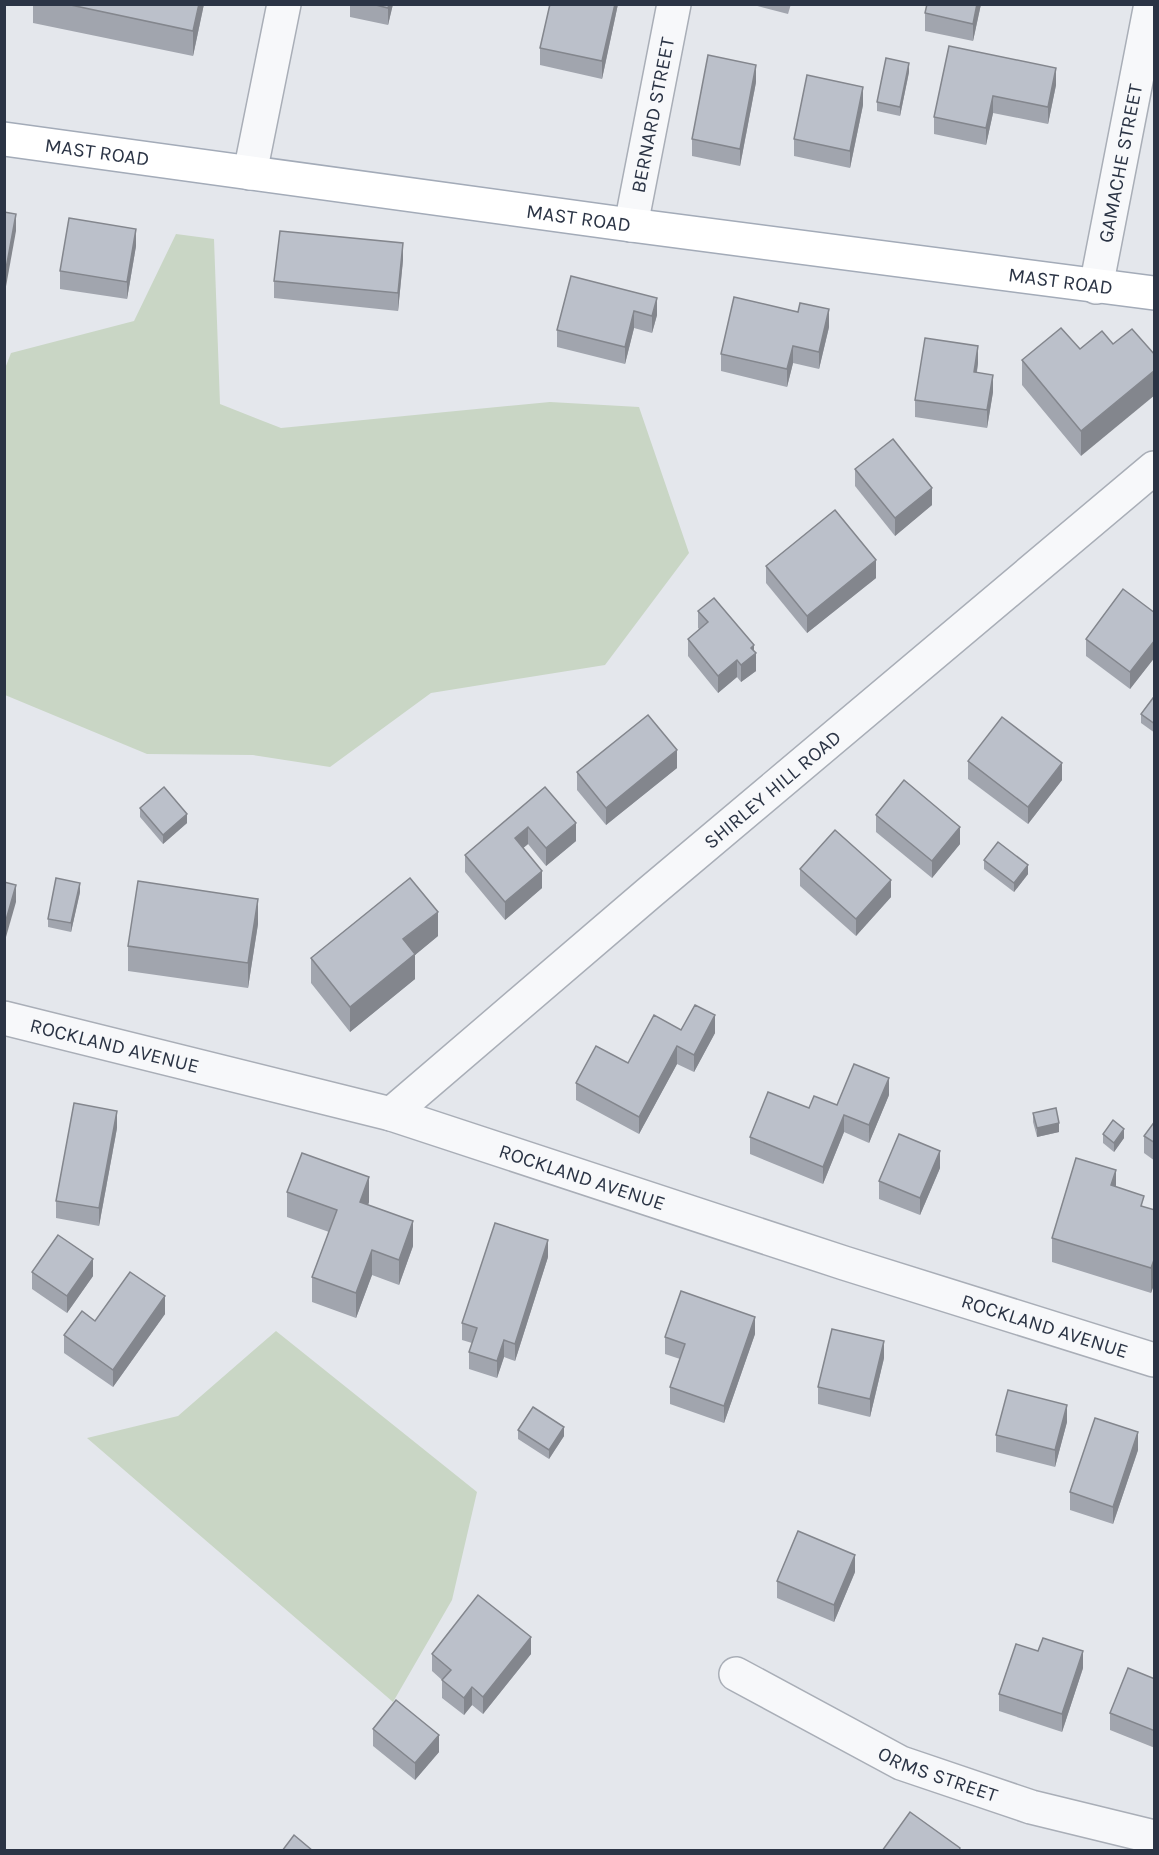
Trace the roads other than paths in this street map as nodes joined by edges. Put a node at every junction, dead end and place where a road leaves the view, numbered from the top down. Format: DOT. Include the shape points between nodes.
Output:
graph roads {
  1 [pos="284,4"];
  2 [pos="674,4"];
  3 [pos="1151,4"];
  4 [pos="4,139"];
  5 [pos="250,173"];
  6 [pos="631,225"];
  7 [pos="1096,287"];
  8 [pos="1155,293"];
  9 [pos="1155,468"];
  10 [pos="4,1018"];
  11 [pos="391,1114"];
  12 [pos="1155,1360"];
  13 [pos="736,1674"];
  14 [pos="1155,1837"];
  1 -- 5 [label="street"];
  2 -- 6 [label="street, BERNARD STREET"];
  3 -- 7 [label="street, GAMACHE STREET"];
  4 -- 5 [label="main road, MAST ROAD"];
  5 -- 6 [label="main road, MAST ROAD"];
  6 -- 7 [label="main road, MAST ROAD"];
  7 -- 8 [label="main road, MAST ROAD"];
  9 -- 11 [label="street, SHIRLEY HILL ROAD"];
  10 -- 11 [label="street, ROCKLAND AVENUE"];
  11 -- 12 [label="street, ROCKLAND AVENUE"];
  13 -- 14 [label="street, ORMS STREET" via="901,1762 1031,1807"];
}
